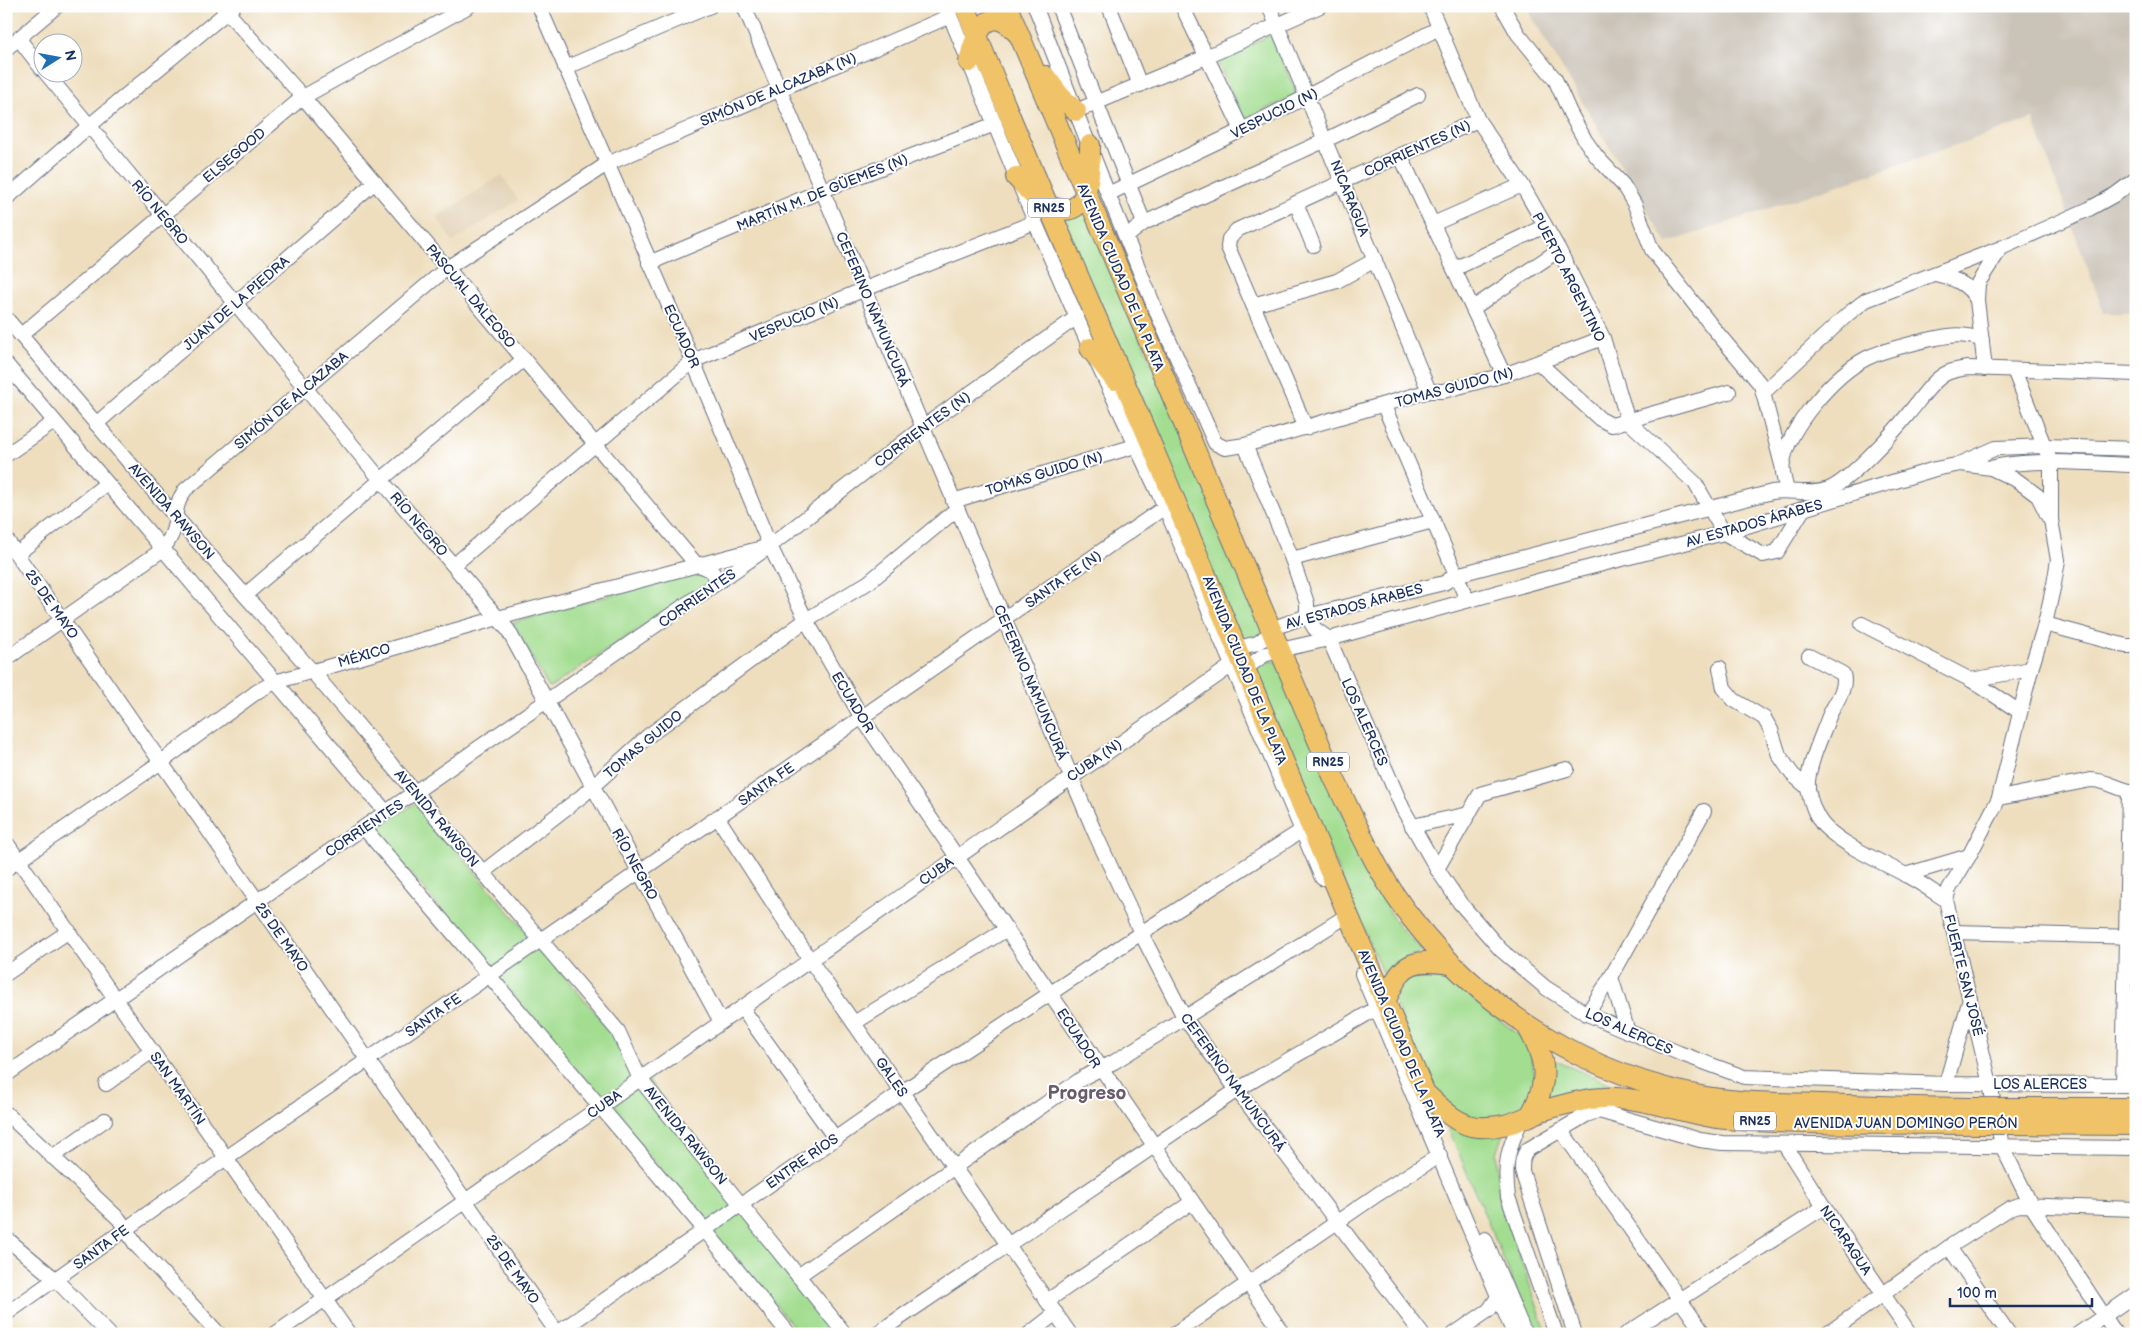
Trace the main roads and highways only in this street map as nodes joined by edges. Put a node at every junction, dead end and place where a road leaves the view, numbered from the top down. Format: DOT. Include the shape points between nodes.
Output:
graph roads {
  1 [pos="1007,6"];
  2 [pos="954,10"];
  3 [pos="976,34"];
  4 [pos="1020,37"];
  5 [pos="969,62"];
  6 [pos="1076,110"];
  7 [pos="1090,145"];
  8 [pos="1016,176"];
  9 [pos="1085,193"];
  10 [pos="1048,206"];
  11 [pos="1090,348"];
  12 [pos="1136,409"];
  13 [pos="1308,836"];
  14 [pos="1320,874"];
  15 [pos="1451,964"];
  16 [pos="1381,1005"];
  17 [pos="1527,1026"];
  18 [pos="1417,1089"];
  19 [pos="2136,1108"];
  20 [pos="1984,1116"];
  21 [pos="2005,1116"];
  22 [pos="1525,1118"];
  23 [pos="2136,1125"];
  1 -- 4 [label="highway, AVENIDA CIUDAD DE LA PLATA / RN25"];
  2 -- 3 [label="highway, AVENIDA CIUDAD DE LA PLATA / RN25"];
  3 -- 4 [label="highway" via="982,23 1000,18 1010,24"];
  3 -- 5 [label="highway"];
  3 -- 10 [label="highway, AVENIDA CIUDAD DE LA PLATA / RN25"];
  4 -- 6 [label="highway" via="1053,88"];
  4 -- 9 [label="highway, AVENIDA CIUDAD DE LA PLATA / RN25"];
  7 -- 9 [label="highway" via="1090,177"];
  8 -- 10 [label="highway" via="1034,197"];
  9 -- 10 [label="highway" via="1080,203 1071,209"];
  9 -- 15 [label="highway, AVENIDA CIUDAD DE LA PLATA / RN25" via="1235,543 1258,576 1280,640 1314,710 1334,778 1378,868 1412,920"];
  10 -- 12 [label="highway, AVENIDA CIUDAD DE LA PLATA / RN25"];
  11 -- 12 [label="highway"];
  12 -- 13 [label="highway, AVENIDA CIUDAD DE LA PLATA / RN25"];
  13 -- 14 [label="highway"];
  13 -- 16 [label="highway, AVENIDA CIUDAD DE LA PLATA / RN25"];
  15 -- 16 [label="highway" via="1428,961 1407,967 1397,976"];
  15 -- 17 [label="highway, RN25"];
  16 -- 18 [label="highway, AVENIDA CIUDAD DE LA PLATA / RN25"];
  17 -- 20 [label="highway, AVENIDA JUAN DOMINGO PERÓN / RN25" via="1613,1069 1661,1086 1706,1096"];
  17 -- 22 [label="highway" via="1544,1066 1540,1096"];
  18 -- 22 [label="highway, AVENIDA JUAN DOMINGO PERÓN / RN25" via="1441,1109 1476,1127 1492,1127"];
  19 -- 21 [label="highway, AVENIDA JUAN DOMINGO PERÓN / RN25"];
  20 -- 21 [label="highway, AVENIDA JUAN DOMINGO PERÓN / RN25, bridge"];
  20 -- 22 [label="highway, AVENIDA JUAN DOMINGO PERÓN / RN25" via="1771,1122 1722,1118 1620,1098 1601,1098 1583,1100"];
  21 -- 23 [label="highway, AVENIDA JUAN DOMINGO PERÓN / RN25"];
}
